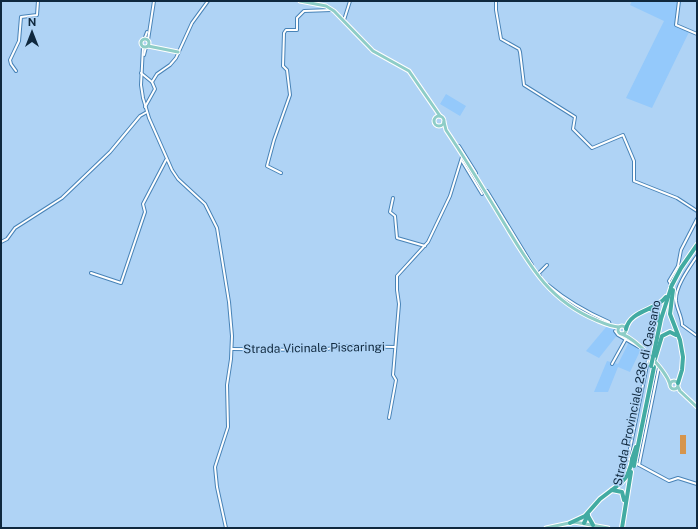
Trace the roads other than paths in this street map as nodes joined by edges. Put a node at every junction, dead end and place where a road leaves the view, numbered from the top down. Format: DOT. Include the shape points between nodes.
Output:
graph roads {
  1 [pos="38,1"];
  2 [pos="154,1"];
  3 [pos="208,1"];
  4 [pos="300,1"];
  5 [pos="350,1"];
  6 [pos="496,1"];
  7 [pos="679,1"];
  8 [pos="332,9"];
  9 [pos="344,20"];
  10 [pos="697,34"];
  11 [pos="146,44"];
  12 [pos="178,52"];
  13 [pos="16,71"];
  14 [pos="141,73"];
  15 [pos="152,82"];
  16 [pos="145,107"];
  17 [pos="147,112"];
  18 [pos="439,116"];
  19 [pos="444,122"];
  20 [pos="440,125"];
  21 [pos="446,130"];
  22 [pos="458,146"];
  23 [pos="462,159"];
  24 [pos="166,160"];
  25 [pos="468,163"];
  26 [pos="281,172"];
  27 [pos="476,173"];
  28 [pos="487,191"];
  29 [pos="482,194"];
  30 [pos="393,198"];
  31 [pos="697,211"];
  32 [pos="501,216"];
  33 [pos="697,219"];
  34 [pos="1,242"];
  35 [pos="426,245"];
  36 [pos="697,245"];
  37 [pos="697,249"];
  38 [pos="697,256"];
  39 [pos="547,265"];
  40 [pos="91,273"];
  41 [pos="538,274"];
  42 [pos="672,288"];
  43 [pos="668,295"];
  44 [pos="677,295"];
  45 [pos="647,309"];
  46 [pos="610,325"];
  47 [pos="621,328"];
  48 [pos="622,334"];
  49 [pos="697,336"];
  50 [pos="627,338"];
  51 [pos="680,340"];
  52 [pos="656,343"];
  53 [pos="395,347"];
  54 [pos="232,348"];
  55 [pos="653,357"];
  56 [pos="612,364"];
  57 [pos="652,366"];
  58 [pos="659,367"];
  59 [pos="675,383"];
  60 [pos="697,407"];
  61 [pos="389,418"];
  62 [pos="634,460"];
  63 [pos="633,465"];
  64 [pos="640,465"];
  65 [pos="697,484"];
  66 [pos="608,491"];
  67 [pos="587,515"];
  68 [pos="570,522"];
  69 [pos="623,522"];
  70 [pos="584,523"];
  71 [pos="594,525"];
  72 [pos="226,528"];
  73 [pos="546,528"];
  74 [pos="608,528"];
  75 [pos="623,528"];
  1 -- 13 [label="street" via="37,15 21,17 19,41 10,60"];
  2 -- 11 [label="street"];
  3 -- 12 [label="street" via="192,23"];
  4 -- 8 [label="main road"];
  5 -- 9 [label="street"];
  6 -- 31 [label="street" via="501,39 520,50 523,84 574,117 572,128 592,148 623,135 634,161 634,181 677,198"];
  7 -- 10 [label="street" via="676,25"];
  8 -- 9 [label="main road"];
  8 -- 26 [label="street" via="320,12 304,11 297,18 297,30 286,30 284,33 283,66 288,70 290,95 267,166"];
  9 -- 18 [label="main road" via="373,51 410,71"];
  11 -- 12 [label="main road"];
  11 -- 14 [label="street"];
  12 -- 15 [label="street" via="170,65 157,74"];
  14 -- 15 [label="street"];
  14 -- 16 [label="street"];
  15 -- 16 [label="street" via="155,91"];
  16 -- 17 [label="street"];
  17 -- 24 [label="street"];
  17 -- 34 [label="street" via="140,116 101,161 60,200 15,228 7,239"];
  18 -- 19 [label="main road"];
  18 -- 20 [label="main road" via="434,122"];
  19 -- 20 [label="main road"];
  19 -- 21 [label="main road"];
  20 -- 21 [label="main road"];
  21 -- 23 [label="main road"];
  22 -- 25 [label="street"];
  23 -- 25 [label="main road"];
  23 -- 29 [label="street"];
  23 -- 35 [label="street" via="450,196"];
  24 -- 40 [label="street" via="143,204 145,212 121,283"];
  24 -- 54 [label="street" via="178,179 205,204 217,228 229,302"];
  25 -- 27 [label="street"];
  25 -- 32 [label="main road"];
  28 -- 32 [label="street"];
  30 -- 35 [label="street" via="390,212 395,216 396,238"];
  32 -- 41 [label="street"];
  32 -- 46 [label="main road" via="535,274 553,293 576,310"];
  33 -- 44 [label="street" via="681,250 678,266 669,281"];
  35 -- 53 [label="street" via="397,276 399,304"];
  36 -- 42 [label="highway, Strada Provinciale 236 di Cassano" via="681,268"];
  37 -- 42 [label="highway, Strada Provinciale 236 di Cassano"];
  38 -- 44 [label="street"];
  39 -- 41 [label="street"];
  41 -- 46 [label="street" via="565,299 609,322"];
  42 -- 43 [label="highway, Strada Provinciale 236 di Cassano"];
  42 -- 51 [label="highway" via="670,314"];
  42 -- 55 [label="highway, Strada Provinciale 236 di Cassano"];
  43 -- 45 [label="highway" via="659,304"];
  43 -- 52 [label="highway, Strada Provinciale 236 di Cassano"];
  44 -- 49 [label="street" via="682,325"];
  45 -- 47 [label="highway"];
  45 -- 52 [label="highway" via="653,310 659,316"];
  46 -- 47 [label="main road"];
  47 -- 48 [label="main road"];
  47 -- 48 [label="main road"];
  47 -- 50 [label="main road"];
  47 -- 50 [label="street"];
  48 -- 50 [label="main road"];
  50 -- 55 [label="main road"];
  50 -- 56 [label="street"];
  51 -- 55 [label="highway" via="672,332 664,334"];
  51 -- 59 [label="highway" via="683,365"];
  52 -- 55 [label="highway, Strada Provinciale 236 di Cassano"];
  53 -- 54 [label="street, Strada Vicinale Piscaringi" via="345,346 308,350"];
  53 -- 61 [label="street" via="393,375 396,380"];
  54 -- 72 [label="street" via="226,385 228,427 215,467"];
  55 -- 57 [label="highway, Strada Provinciale 236 di Cassano, bridge"];
  55 -- 58 [label="main road"];
  55 -- 64 [label="street" via="648,360 628,458"];
  57 -- 62 [label="highway, Strada Provinciale 236 di Cassano"];
  57 -- 62 [label="highway, Strada Provinciale 236 di Cassano"];
  58 -- 59 [label="main road"];
  58 -- 64 [label="street"];
  59 -- 60 [label="main road"];
  62 -- 63 [label="highway, Strada Provinciale 236 di Cassano, bridge"];
  63 -- 66 [label="highway" via="624,480"];
  63 -- 69 [label="highway, Strada Provinciale 236 di Cassano"];
  63 -- 75 [label="highway, Strada Provinciale 236 di Cassano"];
  64 -- 65 [label="street" via="669,481 678,478"];
  66 -- 67 [label="highway"];
  66 -- 69 [label="highway" via="616,490 624,495"];
  67 -- 68 [label="highway"];
  67 -- 70 [label="highway"];
  67 -- 71 [label="highway"];
  68 -- 70 [label="main road"];
  68 -- 73 [label="main road"];
  69 -- 75 [label="highway, Strada Provinciale 236 di Cassano"];
  70 -- 71 [label="main road"];
  71 -- 74 [label="main road"];
}
